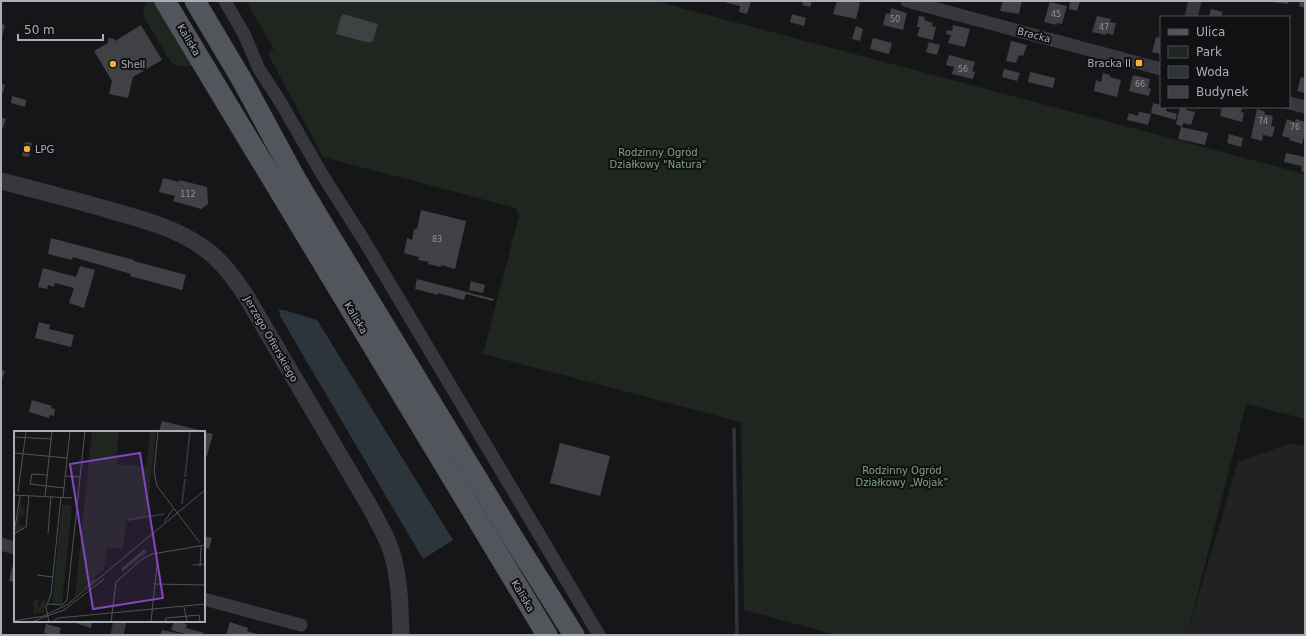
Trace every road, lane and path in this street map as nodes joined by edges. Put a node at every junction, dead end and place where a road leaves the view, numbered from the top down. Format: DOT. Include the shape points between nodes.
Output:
graph roads {
  1 [pos="165,1"];
  2 [pos="195,1"];
  3 [pos="225,1"];
  4 [pos="907,1"];
  5 [pos="1195,1"];
  6 [pos="1191,16"];
  7 [pos="1160,68"];
  8 [pos="1290,103"];
  9 [pos="1305,107"];
  10 [pos="1,180"];
  11 [pos="1,544"];
  12 [pos="14,548"];
  13 [pos="205,599"];
  14 [pos="120,622"];
  15 [pos="301,626"];
  16 [pos="117,635"];
  17 [pos="401,635"];
  18 [pos="547,635"];
  19 [pos="574,635"];
  20 [pos="599,635"];
  1 -- 18 [label="main road, Kaliska"];
  2 -- 19 [label="main road, Kaliska" via="322,223"];
  3 -- 20 [label="street" via="244,34 259,69"];
  4 -- 7 [label="street, Bracka"];
  5 -- 6 [label="street"];
  8 -- 9 [label="street"];
  10 -- 17 [label="street, Jerzego Ofierskiego" via="173,230 204,248 233,276 388,541 395,562"];
  11 -- 12 [label="street"];
  13 -- 15 [label="street"];
  14 -- 16 [label="street"];
}
